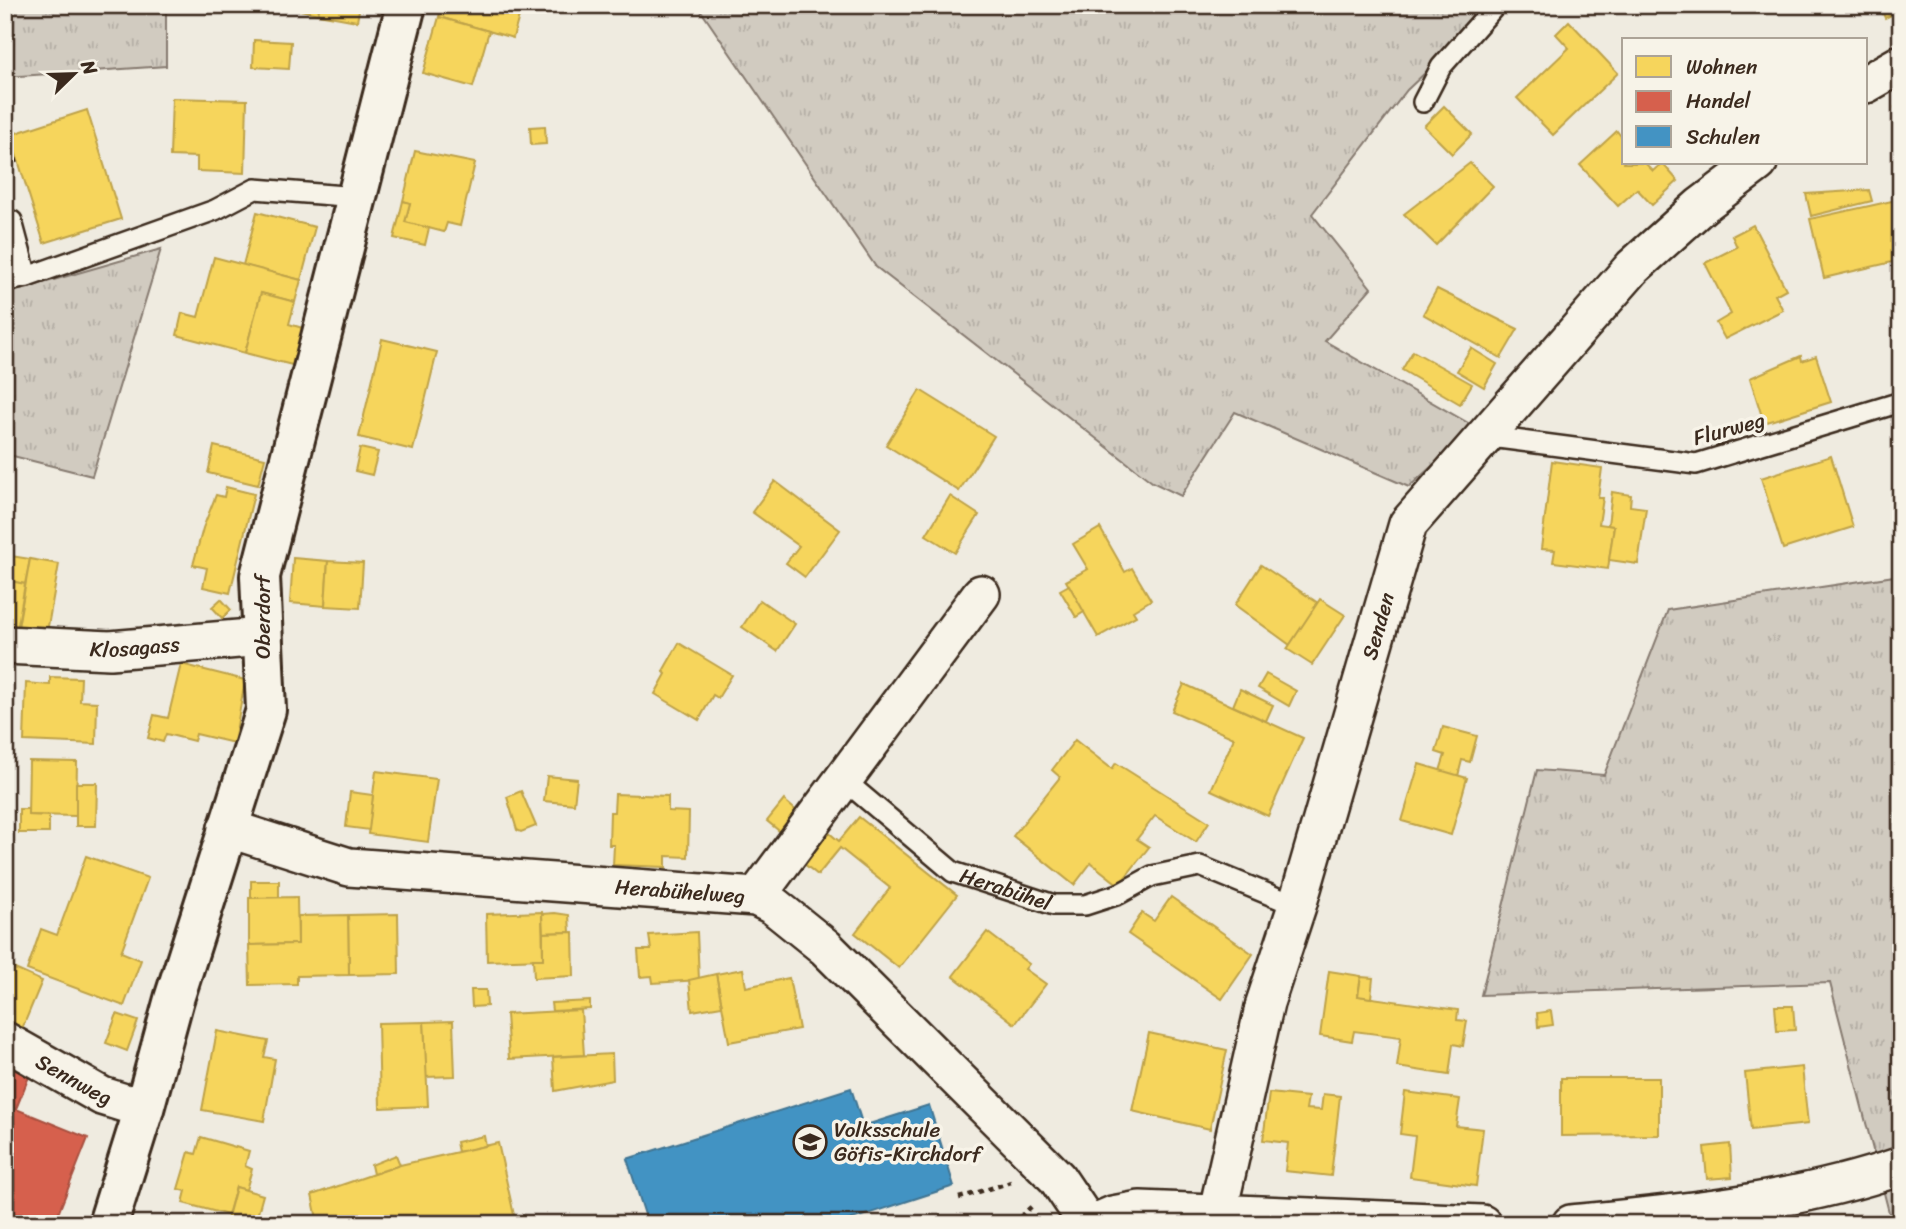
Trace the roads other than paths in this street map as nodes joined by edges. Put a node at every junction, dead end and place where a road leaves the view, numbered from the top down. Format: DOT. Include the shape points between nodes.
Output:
graph roads {
  1 [pos="406,5"];
  2 [pos="1496,5"];
  3 [pos="1901,64"];
  4 [pos="1868,83"];
  5 [pos="1423,102"];
  6 [pos="1757,164"];
  7 [pos="356,197"];
  8 [pos="12,221"];
  9 [pos="27,276"];
  10 [pos="5,282"];
  11 [pos="1901,402"];
  12 [pos="1482,436"];
  13 [pos="981,594"];
  14 [pos="262,637"];
  15 [pos="5,645"];
  16 [pos="844,780"];
  17 [pos="228,828"];
  18 [pos="756,897"];
  19 [pos="1297,905"];
  20 [pos="5,1041"];
  21 [pos="144,1109"];
  22 [pos="1901,1166"];
  23 [pos="1217,1215"];
  24 [pos="108,1224"];
  25 [pos="1090,1224"];
  26 [pos="1482,1224"];
  27 [pos="1571,1224"];
  1 -- 7 [label="main road, Oberdorf"];
  2 -- 5 [label="lane" via="1441,67"];
  3 -- 4 [label="street"];
  6 -- 12 [label="street, Senden" via="1633,267"];
  7 -- 9 [label="lane" via="255,189 215,209"];
  7 -- 14 [label="main road, Oberdorf" via="260,576"];
  8 -- 9 [label="lane"];
  9 -- 10 [label="lane"];
  11 -- 12 [label="lane, Flurweg" via="1696,464"];
  12 -- 19 [label="street, Senden" via="1408,524"];
  13 -- 16 [label="street"];
  14 -- 15 [label="street, Klosagass" via="110,650"];
  14 -- 17 [label="main road, Oberdorf" via="266,710"];
  16 -- 18 [label="street"];
  16 -- 19 [label="lane, Herabühel" via="953,872 1054,905 1086,905 1152,876 1200,866"];
  17 -- 18 [label="street, Herabühelweg" via="349,867"];
  17 -- 21 [label="main road, Oberdorf"];
  18 -- 25 [label="street, Herabühelweg" via="825,947 1057,1178"];
  19 -- 23 [label="street, Senden" via="1265,1003"];
  20 -- 21 [label="street, Sennweg" via="102,1096"];
  21 -- 24 [label="main road, Oberdorf"];
  22 -- 27 [label="street" via="1796,1196 1705,1211"];
  23 -- 25 [label="street" via="1140,1210"];
  23 -- 26 [label="street"];
}
